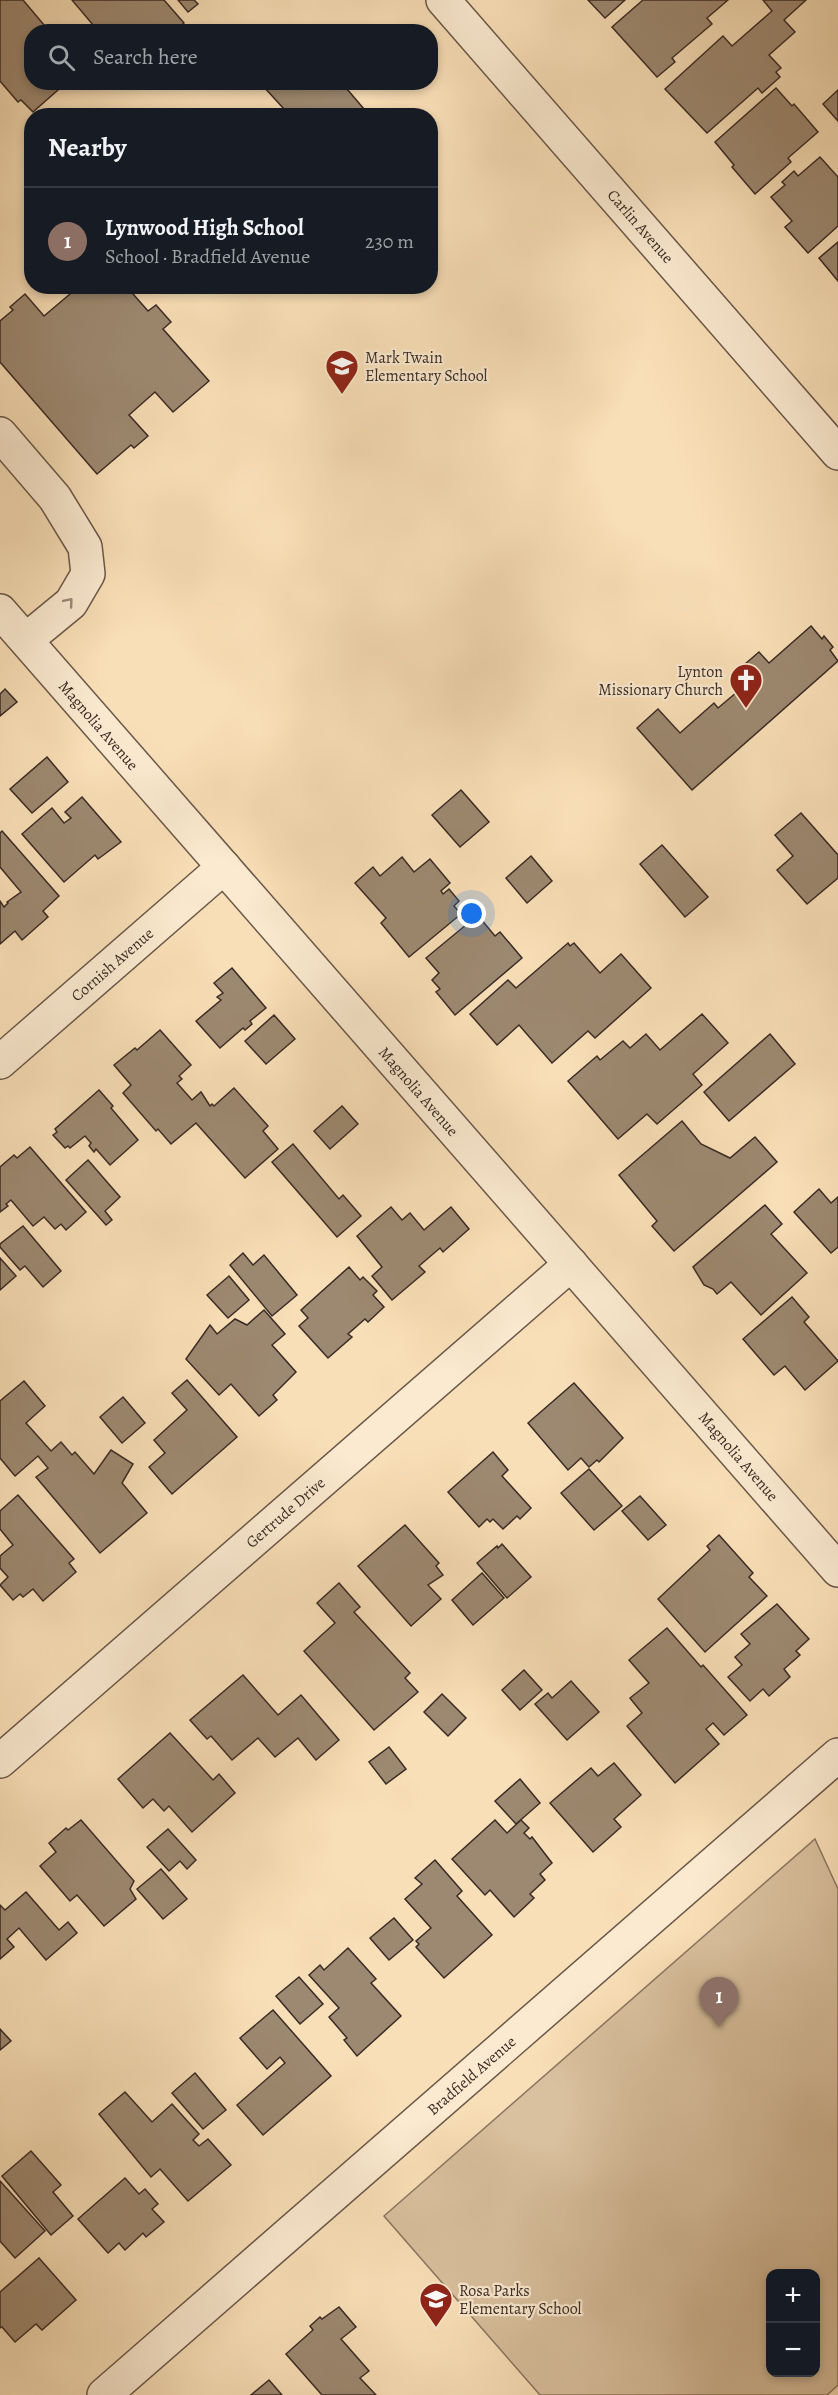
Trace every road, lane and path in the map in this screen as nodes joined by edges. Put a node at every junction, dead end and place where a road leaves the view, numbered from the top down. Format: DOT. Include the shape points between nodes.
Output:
graph roads {
  1 [pos="457,5"];
  2 [pos="0,434"];
  3 [pos="838,453"];
  4 [pos="0,611"];
  5 [pos="26,640"];
  6 [pos="224,867"];
  7 [pos="0,1062"];
  8 [pos="571,1264"];
  9 [pos="838,1570"];
  10 [pos="838,1755"];
  11 [pos="0,1761"];
  12 [pos="104,2395"];
  1 -- 3 [label="street, Carlin Avenue"];
  5 -- 2 [label="street, one-way" via="71,603 88,574 85,548 55,498"];
  4 -- 5 [label="street, Magnolia Avenue"];
  5 -- 6 [label="street, Magnolia Avenue"];
  6 -- 7 [label="street, Cornish Avenue"];
  6 -- 8 [label="street, Magnolia Avenue"];
  8 -- 9 [label="street, Magnolia Avenue"];
  8 -- 11 [label="street, Gertrude Drive"];
  10 -- 12 [label="street, Bradfield Avenue"];
}
